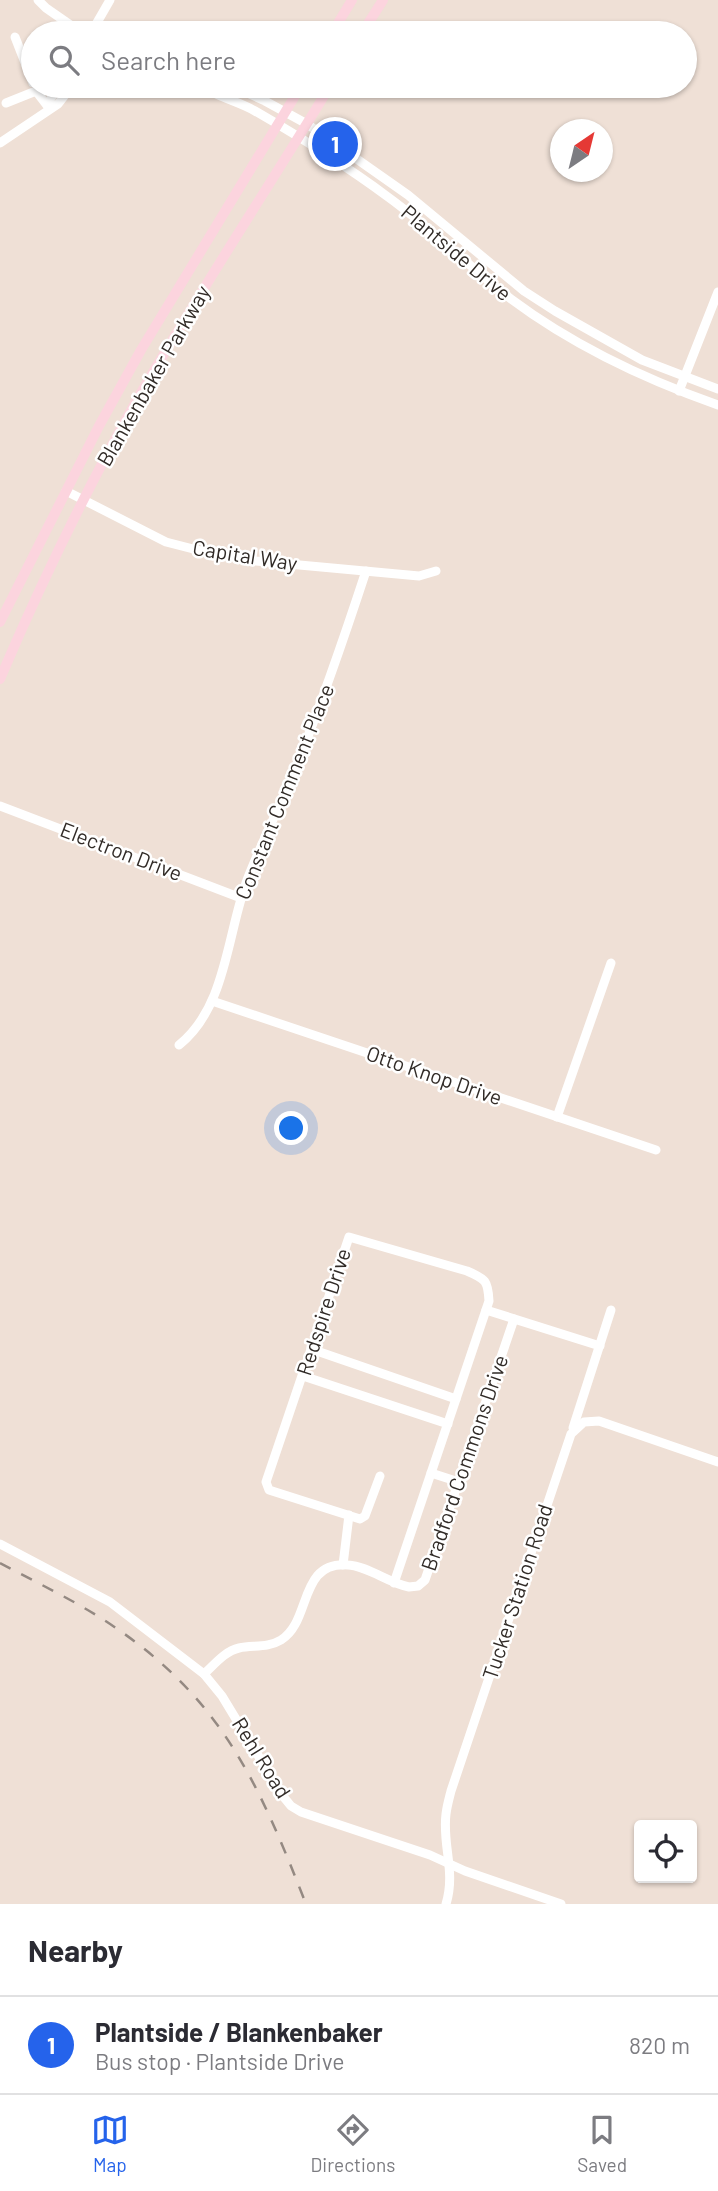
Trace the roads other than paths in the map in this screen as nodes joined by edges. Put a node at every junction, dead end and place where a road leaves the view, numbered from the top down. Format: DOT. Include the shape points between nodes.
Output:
graph roads {
  1 [pos="38,0"];
  2 [pos="110,0"];
  3 [pos="352,0"];
  4 [pos="383,0"];
  5 [pos="64,21"];
  6 [pos="98,21"];
  7 [pos="339,21"];
  8 [pos="370,21"];
  9 [pos="15,37"];
  10 [pos="21,53"];
  11 [pos="21,94"];
  12 [pos="42,98"];
  13 [pos="51,98"];
  14 [pos="63,98"];
  15 [pos="228,98"];
  16 [pos="256,98"];
  17 [pos="294,98"];
  18 [pos="323,98"];
  19 [pos="6,103"];
  20 [pos="49,108"];
  21 [pos="285,112"];
  22 [pos="307,124"];
  23 [pos="277,125"];
  24 [pos="298,138"];
  25 [pos="0,144"];
  26 [pos="468,243"];
  27 [pos="458,255"];
  28 [pos="718,292"];
  29 [pos="684,377"];
  30 [pos="718,389"];
  31 [pos="679,391"];
  32 [pos="718,405"];
  33 [pos="66,491"];
  34 [pos="83,502"];
  35 [pos="436,570"];
  36 [pos="366,571"];
  37 [pos="0,622"];
  38 [pos="0,679"];
  39 [pos="0,806"];
  40 [pos="241,898"];
  41 [pos="611,963"];
  42 [pos="212,1001"];
  43 [pos="179,1045"];
  44 [pos="557,1117"];
  45 [pos="656,1150"];
  46 [pos="486,1310"];
  47 [pos="611,1310"];
  48 [pos="514,1319"];
  49 [pos="600,1346"];
  50 [pos="311,1349"];
  51 [pos="303,1376"];
  52 [pos="456,1399"];
  53 [pos="448,1424"];
  54 [pos="571,1434"];
  55 [pos="718,1462"];
  56 [pos="431,1474"];
  57 [pos="380,1476"];
  58 [pos="459,1482"];
  59 [pos="349,1515"];
  60 [pos="0,1544"];
  61 [pos="343,1565"];
  62 [pos="394,1583"];
  63 [pos="204,1674"];
  64 [pos="451,1864"];
  65 [pos="446,1904"];
  66 [pos="561,1904"];
  1 -- 5 [label="street"];
  2 -- 6 [label="street"];
  3 -- 7 [label="main road"];
  4 -- 8 [label="main road"];
  9 -- 10 [label="street"];
  11 -- 19 [label="street"];
  12 -- 20 [label="street"];
  13 -- 20 [label="street"];
  14 -- 20 [label="street"];
  15 -- 23 [label="street, Plantside Drive"];
  16 -- 21 [label="street, Plantside Drive"];
  17 -- 21 [label="main road, Blankenbaker Parkway"];
  18 -- 22 [label="main road, Blankenbaker Parkway"];
  20 -- 25 [label="street"];
  21 -- 22 [label="street, Plantside Drive"];
  21 -- 23 [label="main road, Blankenbaker Parkway"];
  22 -- 24 [label="main road, Blankenbaker Parkway"];
  22 -- 26 [label="street, Plantside Drive" via="408,194"];
  23 -- 24 [label="street, Plantside Drive"];
  23 -- 33 [label="main road, Blankenbaker Parkway" via="141,350"];
  24 -- 27 [label="street, Plantside Drive" via="389,198"];
  24 -- 34 [label="main road, Blankenbaker Parkway" via="138,398"];
  26 -- 27 [label="street"];
  26 -- 29 [label="street, Plantside Drive" via="555,311 642,360"];
  27 -- 31 [label="street, Plantside Drive" via="511,299 591,351"];
  28 -- 29 [label="street"];
  29 -- 30 [label="street, Plantside Drive"];
  29 -- 31 [label="street"];
  31 -- 32 [label="street, Plantside Drive"];
  33 -- 34 [label="street, Capital Way"];
  33 -- 37 [label="main road, Blankenbaker Parkway"];
  34 -- 36 [label="street, Capital Way" via="170,544 256,561"];
  34 -- 38 [label="main road, Blankenbaker Parkway"];
  35 -- 36 [label="street, Capital Way" via="419,576"];
  36 -- 40 [label="street, Constant Comment Place" via="327,687"];
  39 -- 40 [label="street, Electron Drive"];
  40 -- 42 [label="street, Constant Comment Place"];
  41 -- 44 [label="street"];
  42 -- 43 [label="street, Constant Comment Place" via="198,1026"];
  42 -- 44 [label="street, Otto Knop Drive"];
  44 -- 45 [label="street, Otto Knop Drive"];
  46 -- 48 [label="street"];
  46 -- 50 [label="street, Redspire Drive" via="488,1284 481,1277 349,1237"];
  46 -- 52 [label="street, Redspire Drive"];
  47 -- 49 [label="street, Tucker Station Road"];
  48 -- 49 [label="street"];
  48 -- 58 [label="street, Bradford Commons Drive"];
  49 -- 54 [label="street, Tucker Station Road"];
  50 -- 51 [label="street, Redspire Drive"];
  50 -- 52 [label="street"];
  51 -- 53 [label="street"];
  51 -- 59 [label="street, Redspire Drive" via="266,1482 269,1490"];
  52 -- 53 [label="street, Redspire Drive"];
  53 -- 56 [label="street, Redspire Drive"];
  54 -- 55 [label="street" via="584,1422 598,1421"];
  54 -- 64 [label="street, Tucker Station Road" via="451,1791 446,1815"];
  56 -- 58 [label="street"];
  56 -- 62 [label="street, Redspire Drive"];
  57 -- 59 [label="street" via="365,1516"];
  58 -- 62 [label="street, Bradford Commons Drive" via="425,1580 408,1587"];
  59 -- 61 [label="street"];
  60 -- 63 [label="street, Rehl Road" via="110,1602"];
  61 -- 62 [label="street, Bradford Commons Drive"];
  61 -- 63 [label="street" via="316,1575 288,1635 271,1644 236,1648"];
  63 -- 64 [label="street, Rehl Road" via="292,1806 320,1820"];
  64 -- 65 [label="street, Tucker Station Road"];
  64 -- 66 [label="street, Rehl Road"];
}
